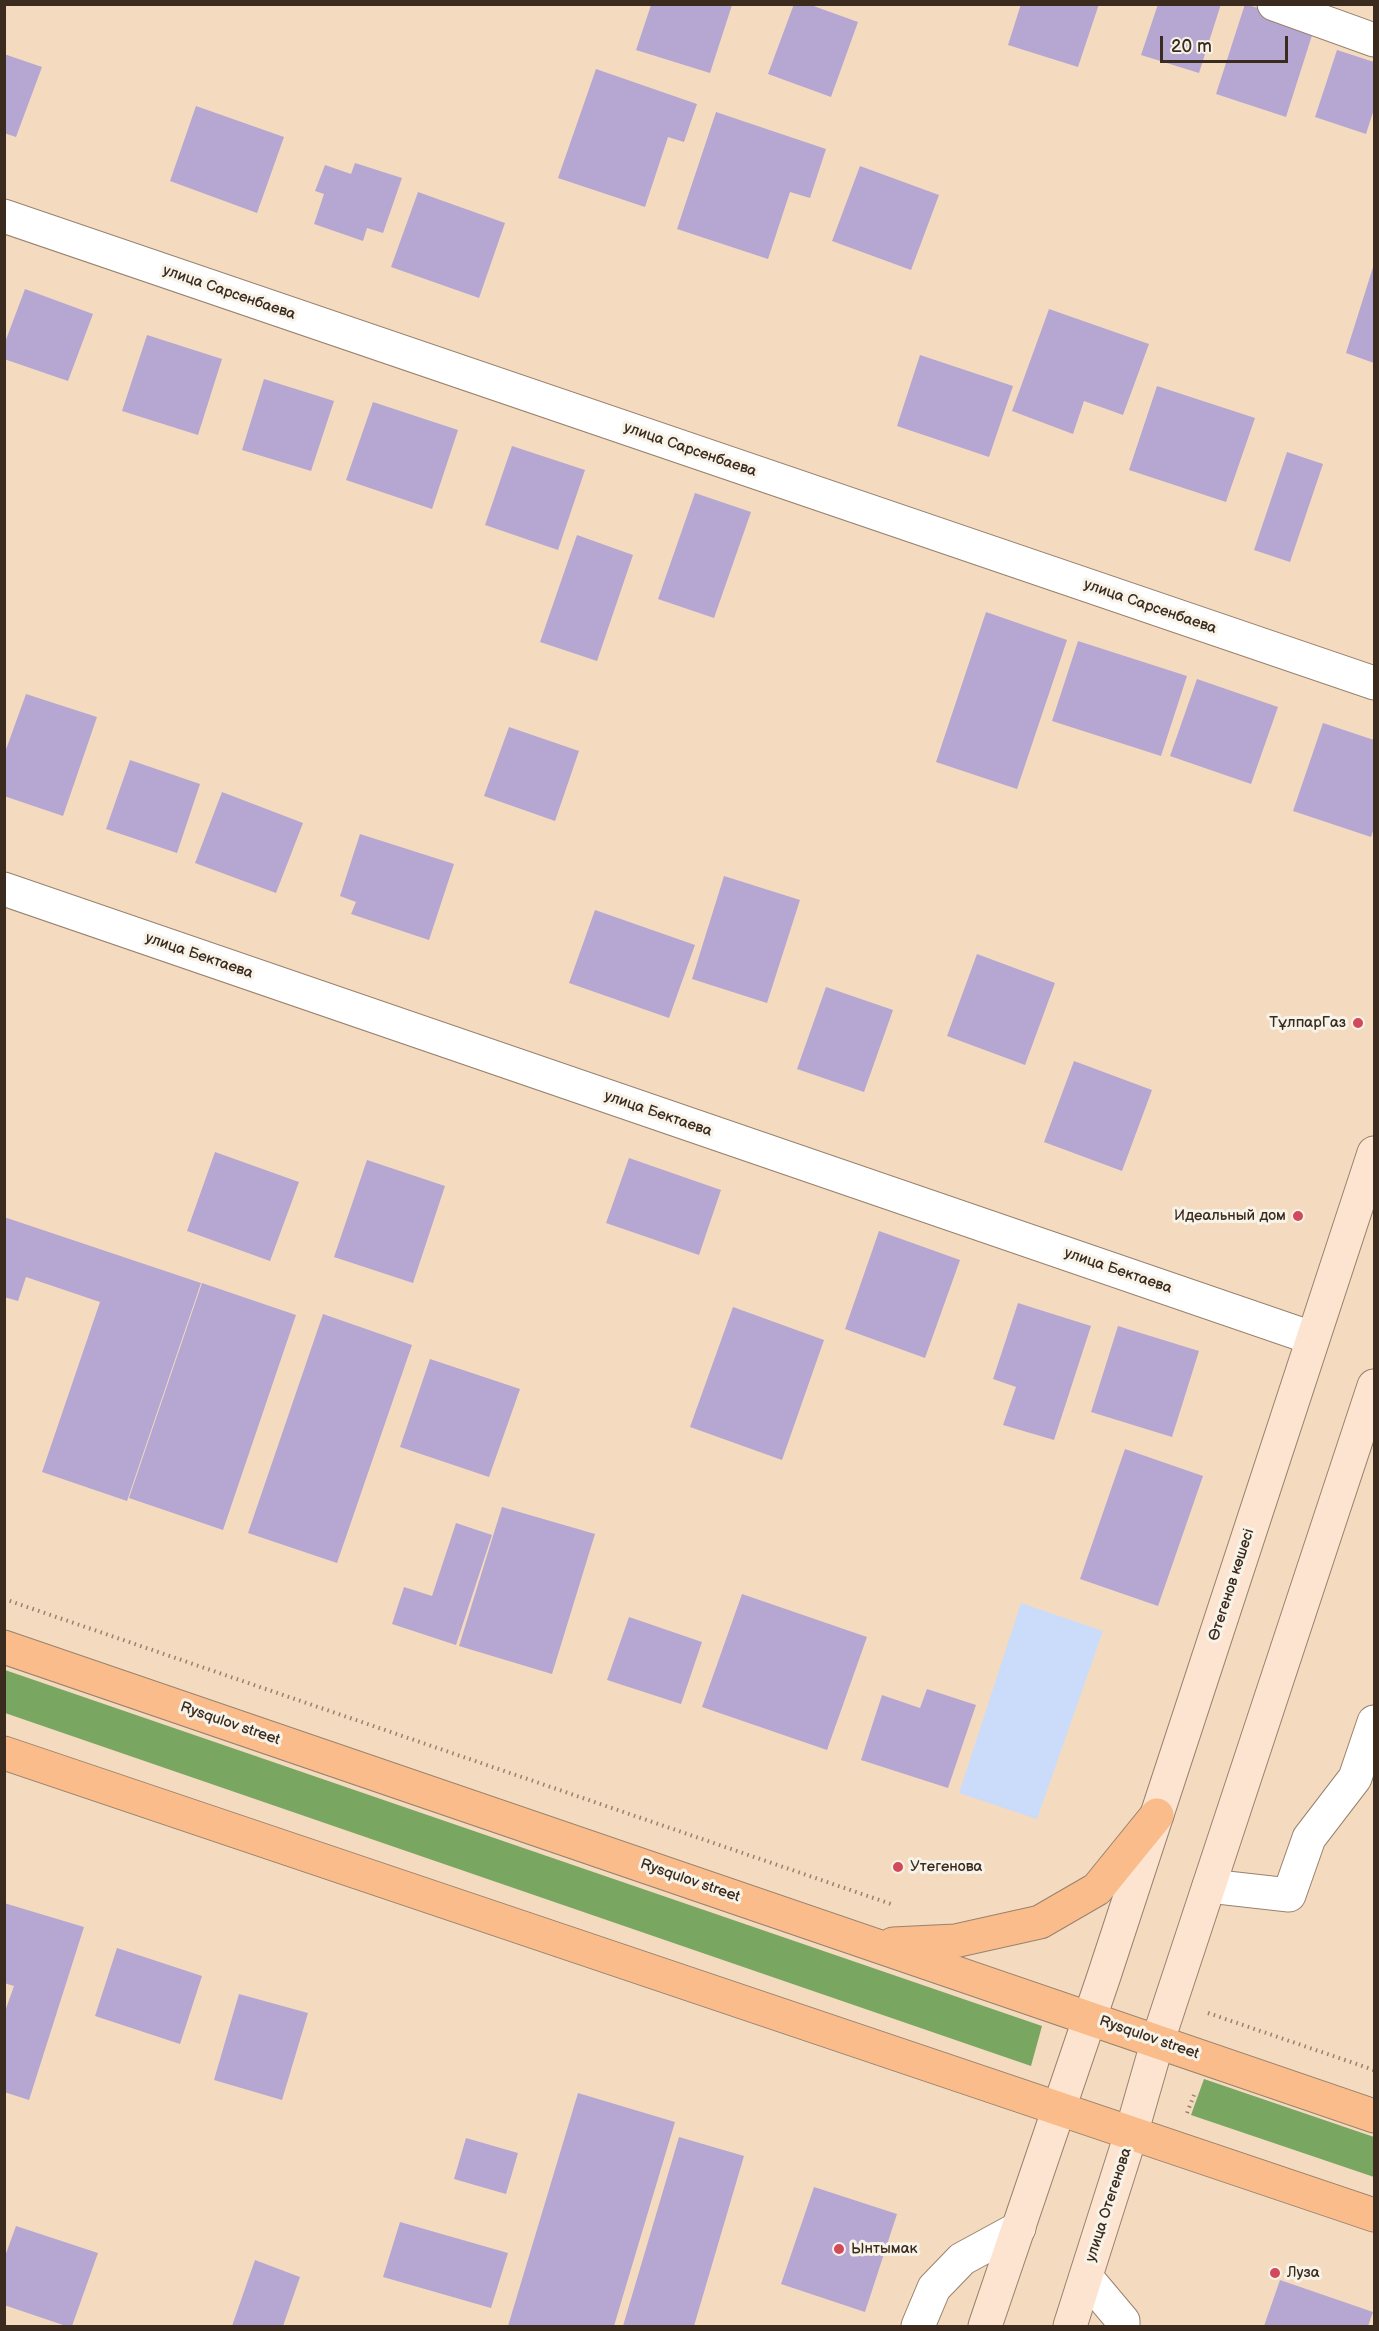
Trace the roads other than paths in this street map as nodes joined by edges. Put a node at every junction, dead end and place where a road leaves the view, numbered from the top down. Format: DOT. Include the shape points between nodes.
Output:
graph roads {
  1 [pos="1274,4"];
  2 [pos="1374,40"];
  3 [pos="4,216"];
  4 [pos="1374,683"];
  5 [pos="4,889"];
  6 [pos="1374,1153"];
  7 [pos="1312,1338"];
  8 [pos="1374,1386"];
  9 [pos="4,1647"];
  10 [pos="1374,1722"];
  11 [pos="4,1753"];
  12 [pos="1157,1815"];
  13 [pos="1209,1886"];
  14 [pos="877,1945"];
  15 [pos="1090,2018"];
  16 [pos="1158,2040"];
  17 [pos="1059,2109"];
  18 [pos="1374,2116"];
  19 [pos="1131,2134"];
  20 [pos="1374,2215"];
  21 [pos="1019,2228"];
  22 [pos="1086,2277"];
  23 [pos="918,2326"];
  24 [pos="985,2326"];
  25 [pos="1070,2326"];
  26 [pos="1123,2326"];
  1 -- 2 [label="street"];
  3 -- 4 [label="street, улица Сарсенбаева"];
  5 -- 7 [label="street, улица Бектаева"];
  6 -- 7 [label="main road, Өтегенов көшесі"];
  7 -- 12 [label="main road, Өтегенов көшесі"];
  8 -- 13 [label="main road"];
  9 -- 14 [label="main road, Rysqulov street"];
  10 -- 13 [label="street" via="1355,1778 1309,1838 1289,1895"];
  11 -- 17 [label="main road"];
  12 -- 14 [label="main road" via="1097,1889 1041,1922 955,1941"];
  12 -- 15 [label="main road, Өтегенов көшесі"];
  13 -- 16 [label="main road"];
  14 -- 15 [label="main road, Rysqulov street"];
  15 -- 16 [label="main road, Rysqulov street"];
  15 -- 17 [label="main road, Өтегенов көшесі"];
  16 -- 18 [label="main road, Rysqulov street"];
  16 -- 19 [label="main road, улица Отегенова"];
  17 -- 19 [label="main road"];
  17 -- 21 [label="main road"];
  19 -- 20 [label="main road"];
  19 -- 22 [label="main road, улица Отегенова"];
  21 -- 23 [label="street" via="962,2259 934,2288"];
  21 -- 24 [label="main road"];
  22 -- 25 [label="main road, улица Отегенова"];
  22 -- 26 [label="street, улица Отегенова" via="1123,2321"];
}
